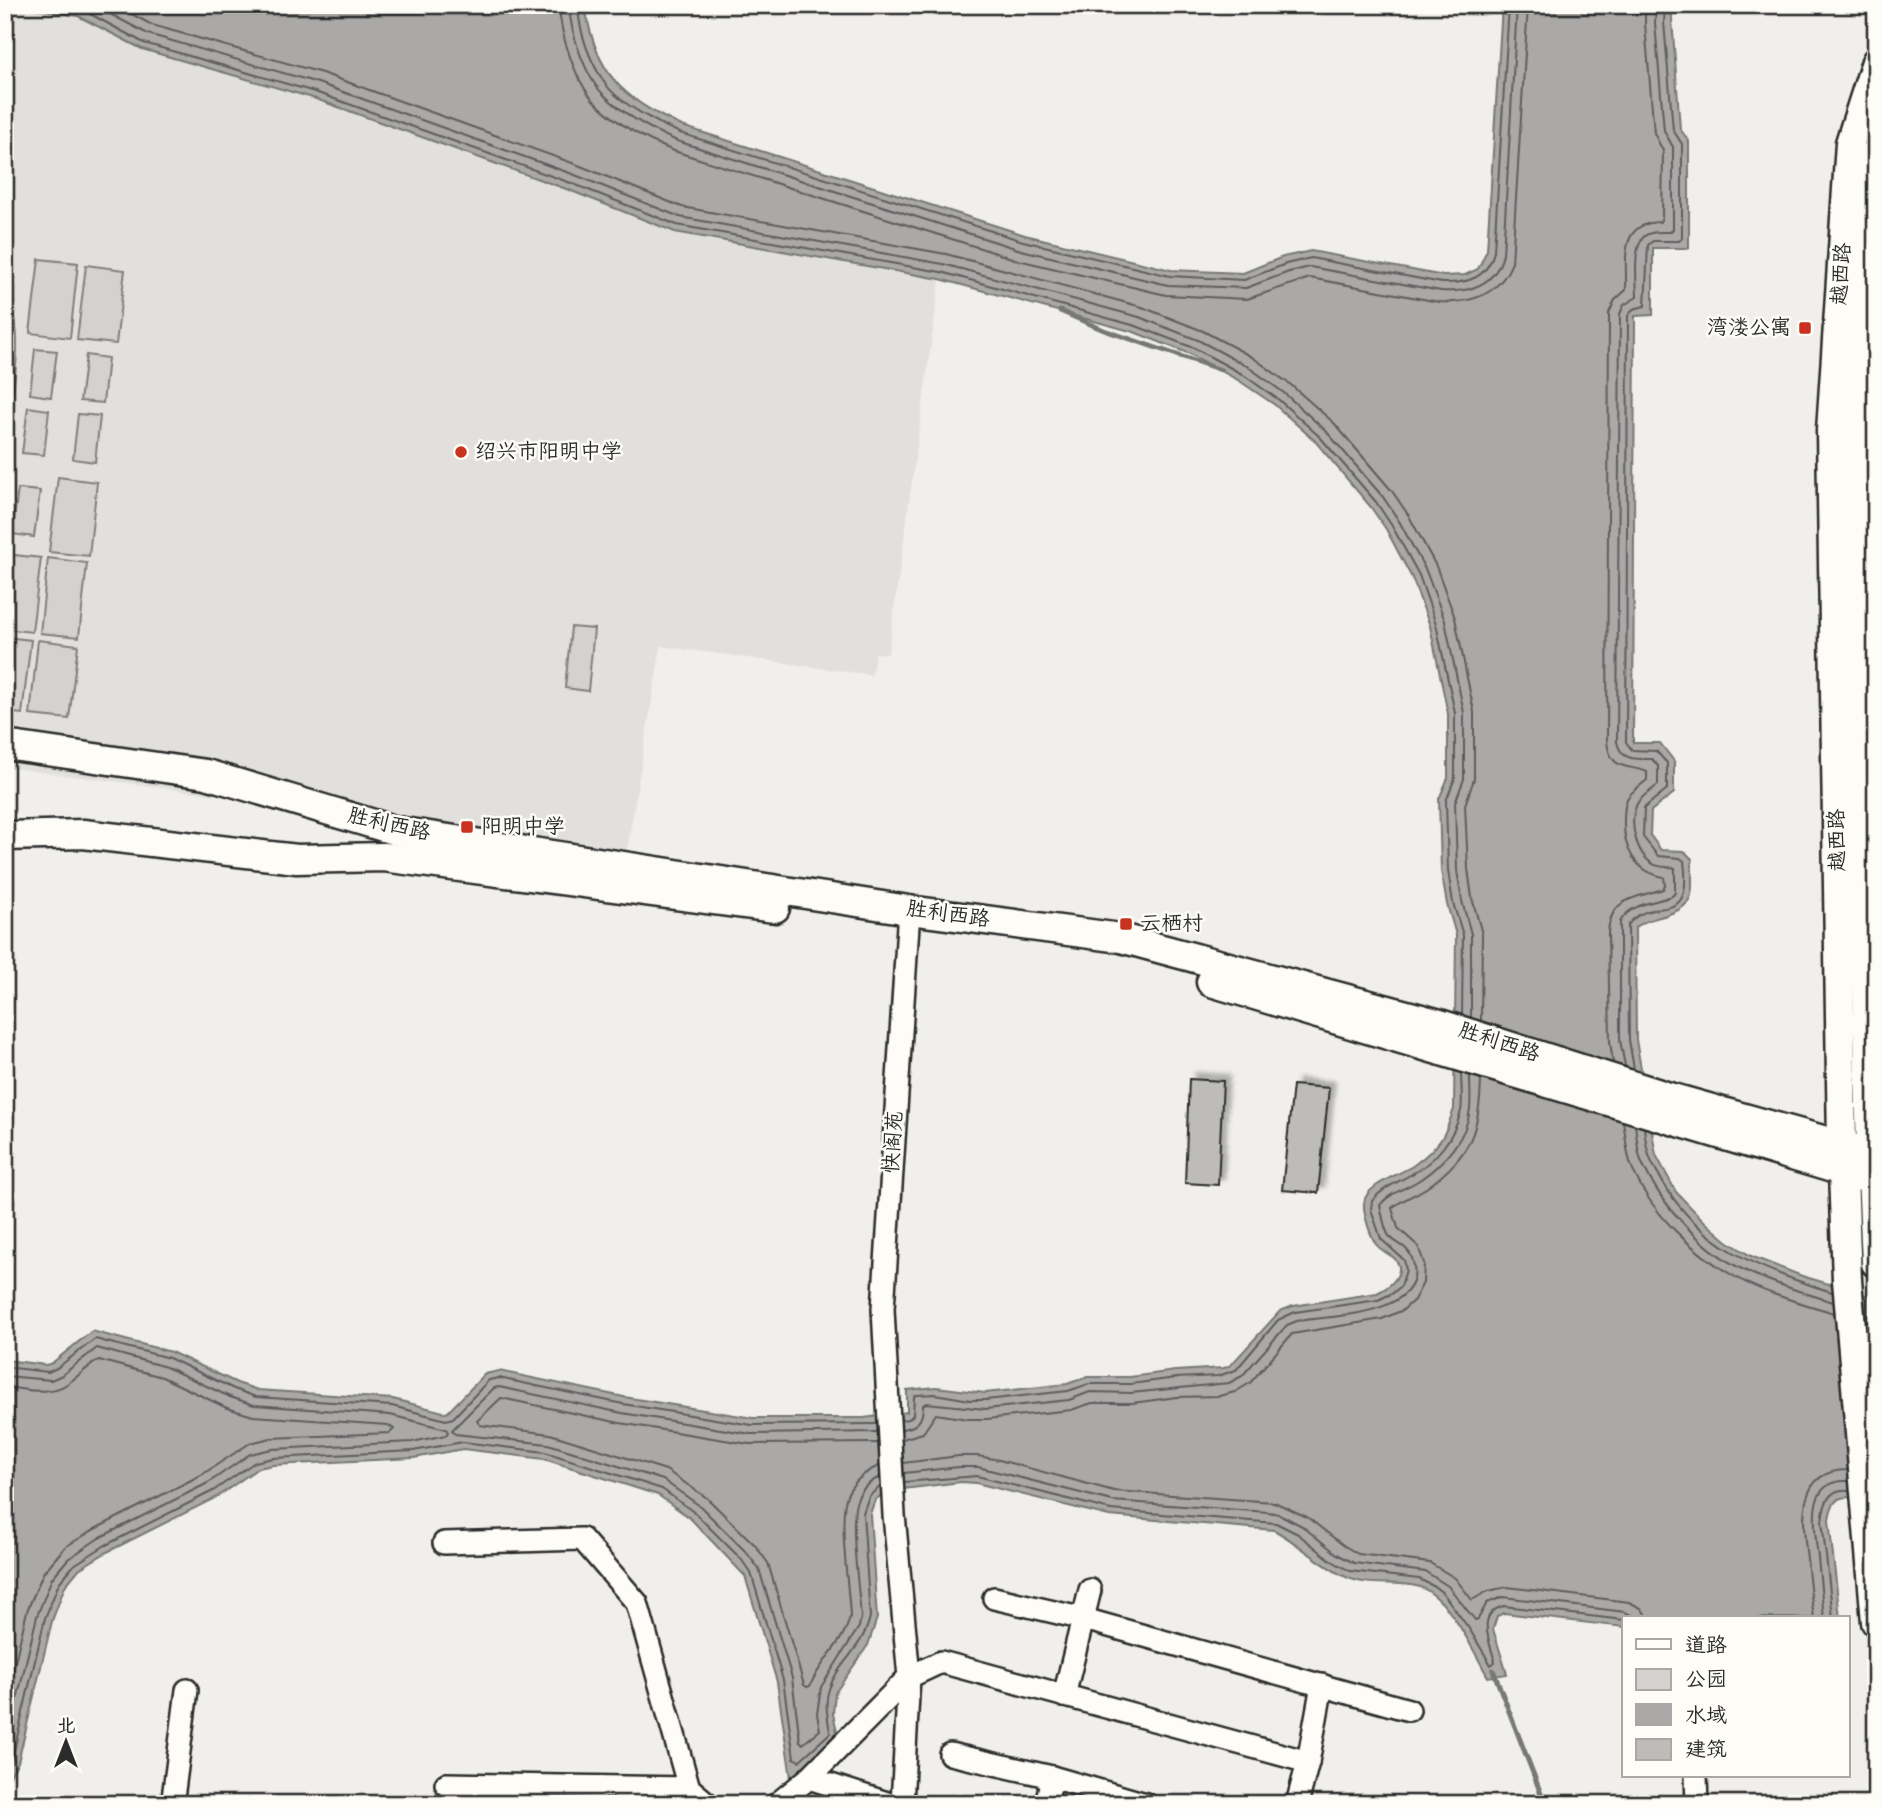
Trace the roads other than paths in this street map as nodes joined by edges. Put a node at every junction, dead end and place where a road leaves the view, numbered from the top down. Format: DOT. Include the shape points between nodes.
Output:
graph roads {
  1 [pos="1876,62"];
  2 [pos="1876,152"];
  3 [pos="5,745"];
  4 [pos="5,836"];
  5 [pos="908,918"];
  6 [pos="1843,1159"];
  7 [pos="1873,1167"];
  8 [pos="1876,1263"];
  9 [pos="444,1543"];
  10 [pos="1090,1590"];
  11 [pos="994,1598"];
  12 [pos="1084,1619"];
  13 [pos="1876,1622"];
  14 [pos="909,1677"];
  15 [pos="1322,1685"];
  16 [pos="187,1690"];
  17 [pos="1064,1696"];
  18 [pos="1409,1710"];
  19 [pos="950,1754"];
  20 [pos="1308,1762"];
  21 [pos="1052,1777"];
  22 [pos="809,1778"];
  23 [pos="1696,1778"];
  24 [pos="446,1784"];
  25 [pos="689,1788"];
  26 [pos="170,1802"];
  27 [pos="708,1804"];
  28 [pos="777,1804"];
  29 [pos="890,1804"];
  30 [pos="902,1804"];
  31 [pos="1046,1804"];
  32 [pos="1146,1804"];
  33 [pos="1297,1804"];
  34 [pos="1697,1804"];
  1 -- 6 [label="main road, 越西路" via="1850,143 1831,431"];
  2 -- 7 [label="main road, 越西路" via="1854,444"];
  3 -- 5 [label="main road, 胜利西路" via="206,774 397,831"];
  4 -- 5 [label="main road, 胜利西路" via="83,834 297,859 383,856"];
  5 -- 6 [label="main road, 胜利西路" via="1118,953 1438,1037"];
  5 -- 14 [label="street, 快阁苑" via="883,1309 894,1515"];
  6 -- 7 [label="main road, 胜利西路"];
  6 -- 13 [label="main road, 越西路" via="1847,1280"];
  7 -- 8 [label="main road, 越西路"];
  9 -- 25 [label="street" via="582,1539 637,1603"];
  10 -- 12 [label="street"];
  11 -- 12 [label="street"];
  12 -- 15 [label="street"];
  12 -- 17 [label="street"];
  14 -- 17 [label="street" via="941,1662"];
  14 -- 22 [label="street"];
  14 -- 30 [label="street, 快阁苑"];
  15 -- 18 [label="street"];
  15 -- 20 [label="street"];
  16 -- 26 [label="street"];
  17 -- 20 [label="street"];
  19 -- 21 [label="street"];
  20 -- 33 [label="street"];
  21 -- 31 [label="street"];
  21 -- 32 [label="street"];
  22 -- 28 [label="street"];
  22 -- 29 [label="street"];
  23 -- 34 [label="street"];
  24 -- 25 [label="street"];
  25 -- 27 [label="street"];
}
